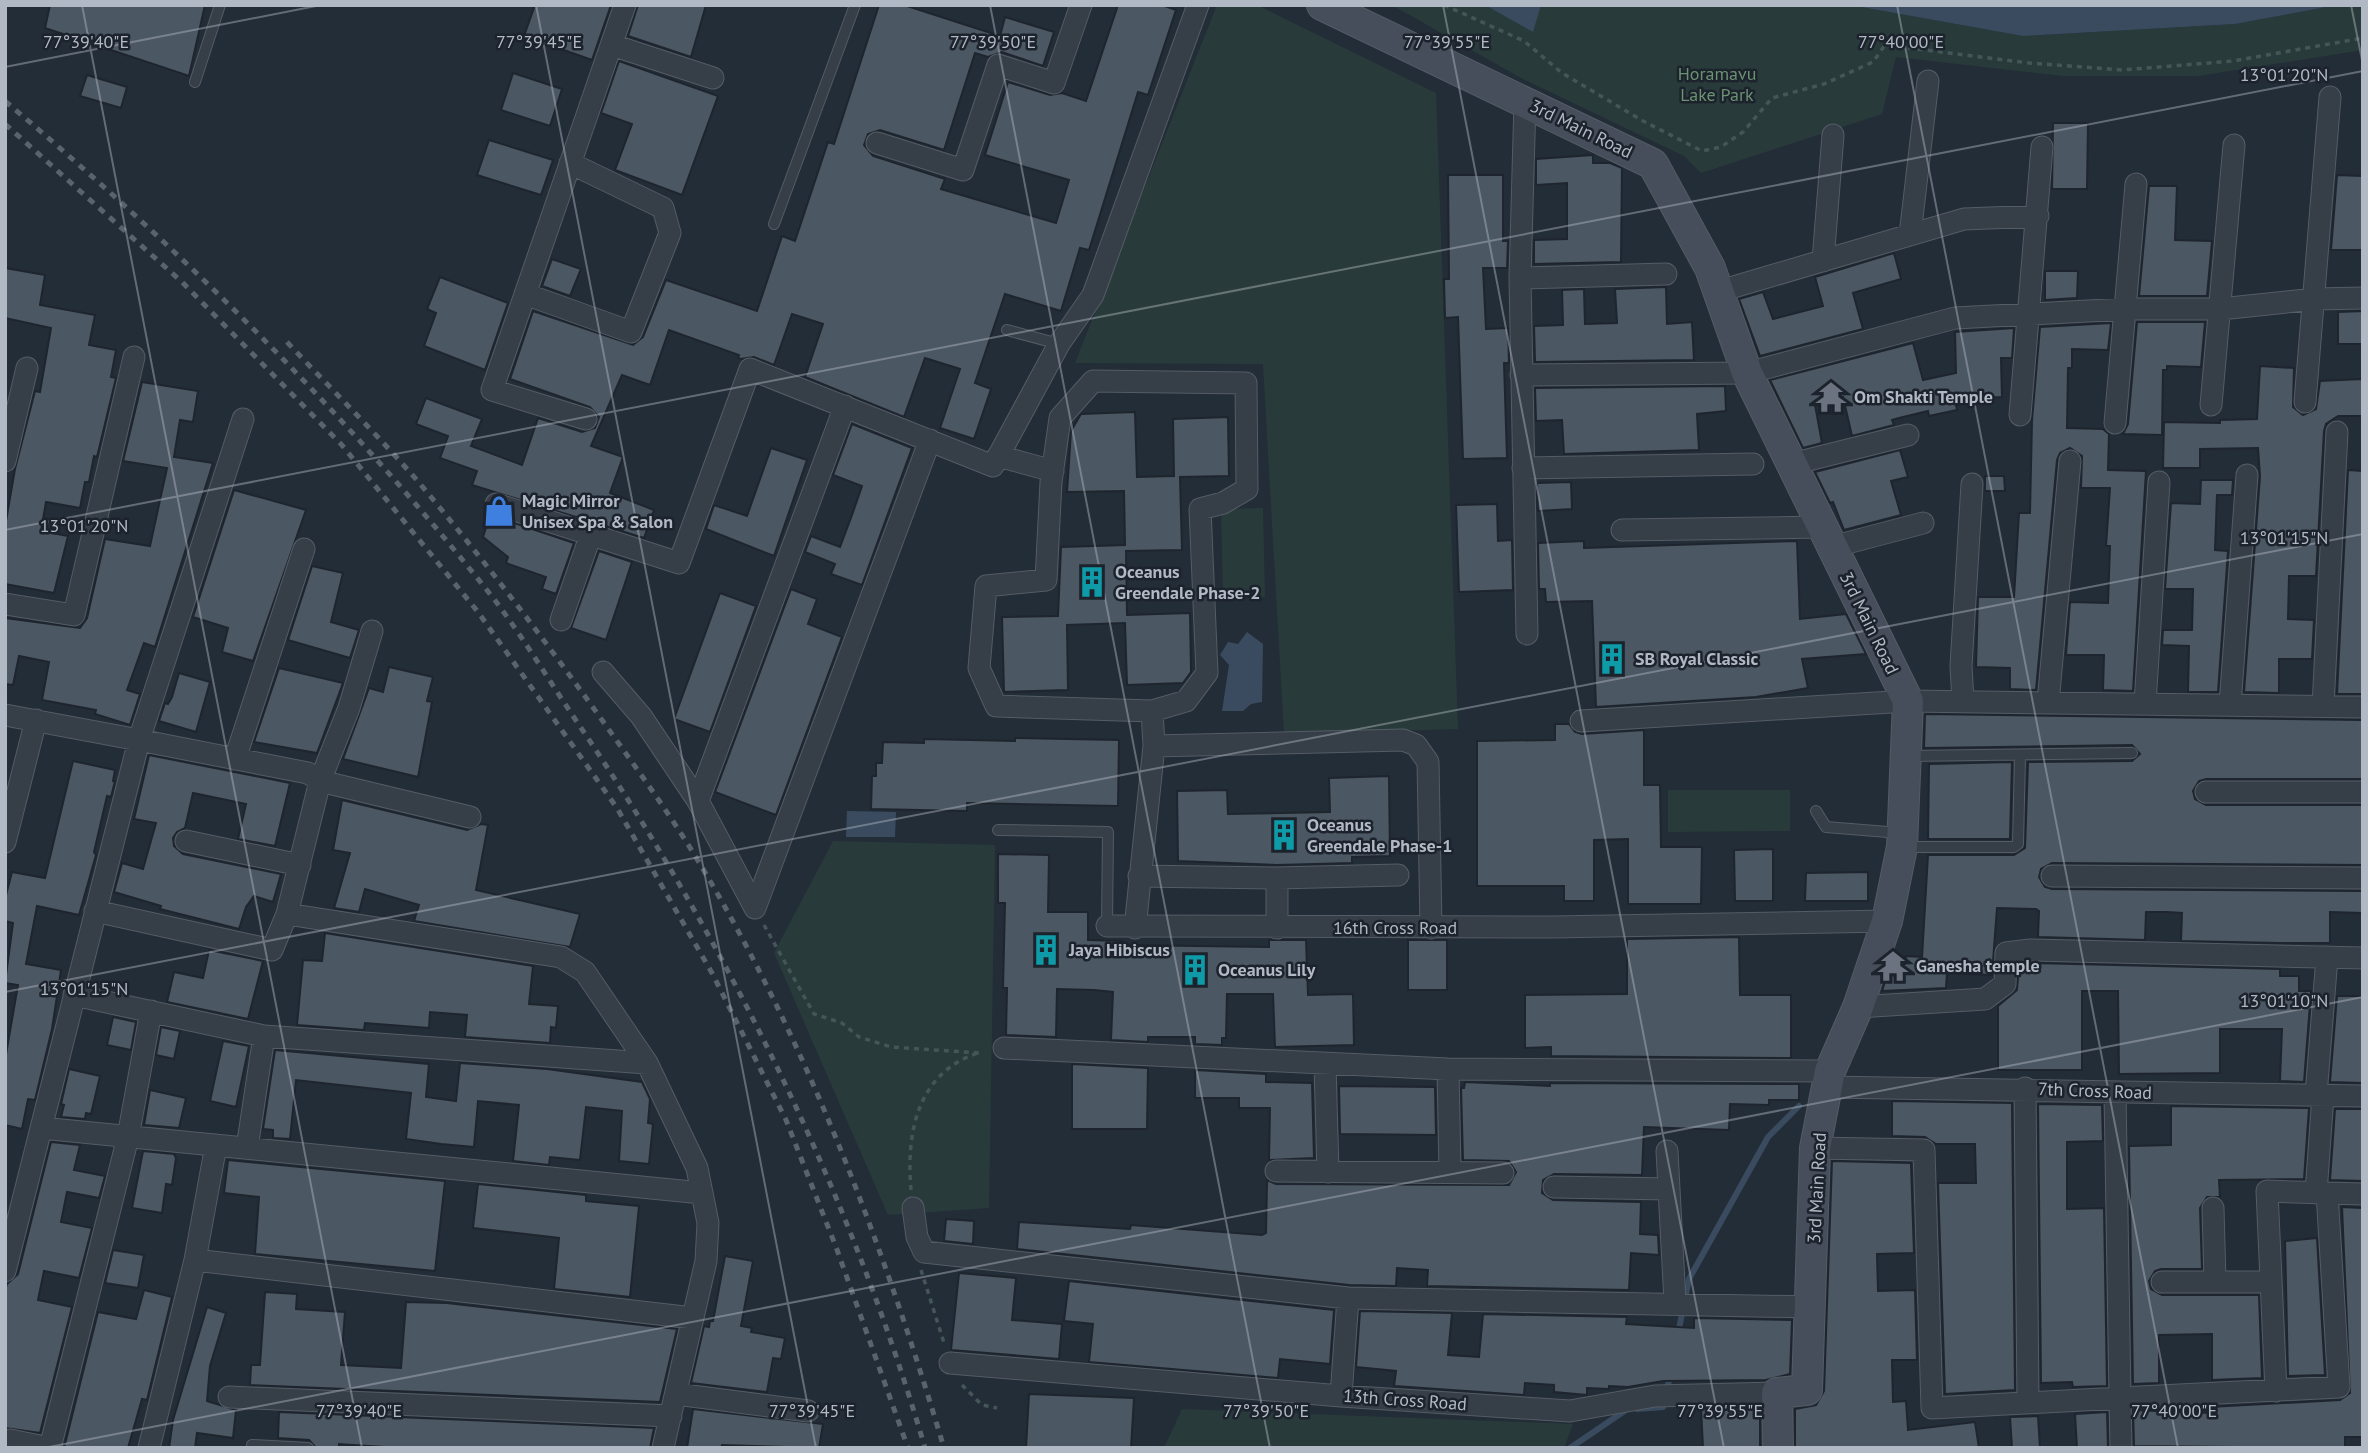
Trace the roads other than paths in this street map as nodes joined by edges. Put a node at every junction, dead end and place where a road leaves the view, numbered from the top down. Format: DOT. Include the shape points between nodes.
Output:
graph roads {
  1 [pos="220,5"];
  2 [pos="625,5"];
  3 [pos="855,5"];
  4 [pos="1081,5"];
  5 [pos="1198,5"];
  6 [pos="1322,5"];
  7 [pos="612,45"];
  8 [pos="713,78"];
  9 [pos="1928,81"];
  10 [pos="195,82"];
  11 [pos="2330,97"];
  12 [pos="1525,101"];
  13 [pos="1833,135"];
  14 [pos="877,143"];
  15 [pos="2234,145"];
  16 [pos="2042,147"];
  17 [pos="570,163"];
  18 [pos="2136,184"];
  19 [pos="2038,216"];
  20 [pos="774,224"];
  21 [pos="1910,235"];
  22 [pos="1823,261"];
  23 [pos="1666,274"];
  24 [pos="1520,278"];
  25 [pos="1720,291"];
  26 [pos="525,294"];
  27 [pos="2363,298"];
  28 [pos="2315,299"];
  29 [pos="2125,309"];
  30 [pos="2220,309"];
  31 [pos="2028,315"];
  32 [pos="1007,330"];
  33 [pos="1059,344"];
  34 [pos="134,357"];
  35 [pos="27,368"];
  36 [pos="1747,373"];
  37 [pos="1521,375"];
  38 [pos="2305,402"];
  39 [pos="2211,405"];
  40 [pos="845,406"];
  41 [pos="2020,415"];
  42 [pos="243,419"];
  43 [pos="586,419"];
  44 [pos="2115,423"];
  45 [pos="2337,432"];
  46 [pos="1908,435"];
  47 [pos="930,440"];
  48 [pos="999,456"];
  49 [pos="5,461"];
  50 [pos="2070,461"];
  51 [pos="1753,464"];
  52 [pos="1792,464"];
  53 [pos="1523,468"];
  54 [pos="1053,471"];
  55 [pos="2247,475"];
  56 [pos="2159,482"];
  57 [pos="1972,484"];
  58 [pos="496,504"];
  59 [pos="1923,523"];
  60 [pos="1622,530"];
  61 [pos="591,534"];
  62 [pos="1827,537"];
  63 [pos="304,549"];
  64 [pos="5,604"];
  65 [pos="561,620"];
  66 [pos="372,631"];
  67 [pos="1527,634"];
  68 [pos="603,672"];
  69 [pos="1908,701"];
  70 [pos="1963,701"];
  71 [pos="2048,703"];
  72 [pos="2145,704"];
  73 [pos="2230,705"];
  74 [pos="2323,706"];
  75 [pos="2363,707"];
  76 [pos="1152,711"];
  77 [pos="5,715"];
  78 [pos="36,720"];
  79 [pos="1581,721"];
  80 [pos="139,740"];
  81 [pos="1154,746"];
  82 [pos="2132,753"];
  83 [pos="2020,755"];
  84 [pos="1906,756"];
  85 [pos="235,759"];
  86 [pos="320,781"];
  87 [pos="2206,792"];
  88 [pos="2363,792"];
  89 [pos="698,801"];
  90 [pos="1816,811"];
  91 [pos="470,817"];
  92 [pos="998,830"];
  93 [pos="1903,840"];
  94 [pos="186,841"];
  95 [pos="5,842"];
  96 [pos="300,865"];
  97 [pos="1398,875"];
  98 [pos="1139,876"];
  99 [pos="2052,876"];
  100 [pos="1277,878"];
  101 [pos="2363,878"];
  102 [pos="95,911"];
  103 [pos="287,914"];
  104 [pos="1887,921"];
  105 [pos="1107,926"];
  106 [pos="1135,928"];
  107 [pos="1278,928"];
  108 [pos="1431,928"];
  109 [pos="2327,957"];
  110 [pos="2363,958"];
  111 [pos="74,995"];
  112 [pos="1858,1007"];
  113 [pos="150,1011"];
  114 [pos="264,1036"];
  115 [pos="1004,1048"];
  116 [pos="647,1063"];
  117 [pos="1325,1064"];
  118 [pos="1448,1069"];
  119 [pos="1829,1079"];
  120 [pos="2025,1088"];
  121 [pos="2115,1092"];
  122 [pos="2320,1095"];
  123 [pos="2363,1096"];
  124 [pos="41,1128"];
  125 [pos="128,1137"];
  126 [pos="216,1146"];
  127 [pos="1815,1148"];
  128 [pos="247,1149"];
  129 [pos="1667,1151"];
  130 [pos="1276,1171"];
  131 [pos="1328,1172"];
  132 [pos="1450,1172"];
  133 [pos="1503,1173"];
  134 [pos="1553,1187"];
  135 [pos="1669,1189"];
  136 [pos="702,1193"];
  137 [pos="2321,1193"];
  138 [pos="2363,1194"];
  139 [pos="913,1208"];
  140 [pos="2213,1208"];
  141 [pos="195,1260"];
  142 [pos="5,1271"];
  143 [pos="2162,1282"];
  144 [pos="2215,1282"];
  145 [pos="2271,1282"];
  146 [pos="1348,1298"];
  147 [pos="1675,1302"];
  148 [pos="1812,1307"];
  149 [pos="693,1318"];
  150 [pos="950,1363"];
  151 [pos="2276,1391"];
  152 [pos="1777,1393"];
  153 [pos="676,1394"];
  154 [pos="1341,1396"];
  155 [pos="229,1397"];
  156 [pos="2120,1398"];
  157 [pos="2028,1404"];
  158 [pos="808,1411"];
  159 [pos="671,1416"];
  160 [pos="8,1442"];
  161 [pos="252,1445"];
  162 [pos="149,1448"];
  163 [pos="308,1448"];
  164 [pos="663,1448"];
  165 [pos="1778,1448"];
  166 [pos="2121,1448"];
  1 -- 10 [label="lane"];
  2 -- 7 [label="street"];
  3 -- 20 [label="lane"];
  4 -- 14 [label="street" via="1054,83 998,65 963,170"];
  5 -- 33 [label="street" via="1093,295"];
  6 -- 12 [label="street, 3rd Main Road"];
  7 -- 8 [label="street"];
  7 -- 17 [label="street"];
  9 -- 21 [label="street"];
  11 -- 28 [label="street"];
  12 -- 24 [label="street"];
  12 -- 25 [label="street, 3rd Main Road" via="1653,164"];
  13 -- 22 [label="street"];
  15 -- 30 [label="street"];
  16 -- 19 [label="street"];
  17 -- 26 [label="street"];
  17 -- 26 [label="street" via="663,208 670,233 631,332"];
  18 -- 29 [label="street"];
  19 -- 21 [label="street" via="1965,219"];
  19 -- 31 [label="street"];
  21 -- 22 [label="street"];
  22 -- 25 [label="street"];
  23 -- 24 [label="street"];
  24 -- 37 [label="street"];
  25 -- 36 [label="street, 3rd Main Road"];
  26 -- 43 [label="street" via="492,390"];
  27 -- 28 [label="street"];
  28 -- 30 [label="street"];
  28 -- 38 [label="street"];
  29 -- 30 [label="street"];
  29 -- 31 [label="street"];
  29 -- 44 [label="street"];
  30 -- 39 [label="street"];
  31 -- 36 [label="street" via="1955,318"];
  31 -- 41 [label="street"];
  32 -- 33 [label="lane"];
  33 -- 48 [label="street"];
  34 -- 64 [label="street" via="74,615"];
  35 -- 49 [label="street"];
  36 -- 37 [label="street"];
  36 -- 52 [label="street, 3rd Main Road"];
  37 -- 53 [label="street"];
  40 -- 47 [label="street"];
  40 -- 61 [label="street" via="750,369 680,563"];
  40 -- 89 [label="street"];
  42 -- 80 [label="street"];
  45 -- 74 [label="street"];
  46 -- 52 [label="street"];
  47 -- 48 [label="street" via="993,466"];
  47 -- 89 [label="street" via="755,908"];
  48 -- 54 [label="street"];
  50 -- 71 [label="street"];
  51 -- 53 [label="street"];
  52 -- 62 [label="street, 3rd Main Road"];
  53 -- 67 [label="street"];
  54 -- 76 [label="street" via="1046,580 986,586 979,668 996,706"];
  54 -- 76 [label="street" via="1060,418 1093,382 1246,383 1247,489 1200,509 1207,673 1186,701"];
  55 -- 73 [label="street"];
  56 -- 72 [label="street"];
  57 -- 70 [label="street"];
  58 -- 61 [label="street"];
  59 -- 62 [label="street"];
  60 -- 62 [label="street"];
  61 -- 65 [label="street"];
  62 -- 69 [label="street, 3rd Main Road"];
  63 -- 85 [label="street"];
  66 -- 86 [label="street"];
  68 -- 89 [label="street" via="641,716"];
  69 -- 70 [label="street"];
  69 -- 79 [label="street"];
  69 -- 84 [label="street, 3rd Main Road"];
  70 -- 71 [label="street"];
  71 -- 72 [label="street"];
  72 -- 73 [label="street"];
  73 -- 74 [label="street"];
  74 -- 75 [label="street"];
  76 -- 81 [label="street"];
  77 -- 78 [label="street"];
  78 -- 80 [label="street"];
  78 -- 95 [label="street"];
  80 -- 85 [label="street"];
  80 -- 102 [label="street"];
  81 -- 98 [label="street"];
  81 -- 108 [label="street" via="1403,740 1416,745 1428,762"];
  82 -- 83 [label="lane"];
  83 -- 84 [label="lane"];
  83 -- 93 [label="lane" via="2019,839 2014,847"];
  84 -- 93 [label="street, 3rd Main Road"];
  85 -- 86 [label="street" via="308,774"];
  86 -- 91 [label="street"];
  86 -- 96 [label="street"];
  87 -- 88 [label="street"];
  90 -- 93 [label="lane" via="1826,827"];
  92 -- 105 [label="lane, 16th Cross Road" via="1108,832"];
  93 -- 104 [label="street, 3rd Main Road"];
  94 -- 96 [label="street"];
  96 -- 103 [label="street"];
  97 -- 100 [label="street"];
  98 -- 100 [label="street"];
  98 -- 106 [label="street"];
  99 -- 101 [label="street"];
  100 -- 107 [label="street"];
  102 -- 103 [label="street" via="272,950"];
  102 -- 111 [label="street"];
  103 -- 116 [label="street" via="561,957 585,972"];
  104 -- 108 [label="street, 16th Cross Road"];
  104 -- 112 [label="street, 3rd Main Road"];
  105 -- 106 [label="street, 16th Cross Road"];
  106 -- 107 [label="street, 16th Cross Road"];
  107 -- 108 [label="street, 16th Cross Road"];
  109 -- 110 [label="street"];
  109 -- 112 [label="street" via="2030,950 2006,953 2005,984 1985,999"];
  109 -- 122 [label="street"];
  111 -- 113 [label="street"];
  111 -- 124 [label="street"];
  112 -- 119 [label="street, 3rd Main Road"];
  113 -- 114 [label="street"];
  113 -- 125 [label="street"];
  114 -- 116 [label="street"];
  114 -- 128 [label="street"];
  115 -- 117 [label="street, 7th Cross Road"];
  116 -- 136 [label="street" via="697,1168"];
  117 -- 118 [label="street, 7th Cross Road"];
  117 -- 131 [label="street"];
  118 -- 119 [label="street, 7th Cross Road"];
  118 -- 132 [label="street"];
  119 -- 120 [label="street, 7th Cross Road"];
  119 -- 127 [label="street, 3rd Main Road"];
  120 -- 121 [label="street, 7th Cross Road"];
  120 -- 157 [label="street"];
  121 -- 122 [label="street, 7th Cross Road"];
  121 -- 156 [label="street"];
  122 -- 123 [label="street, 7th Cross Road"];
  122 -- 137 [label="street"];
  124 -- 125 [label="street"];
  124 -- 142 [label="street"];
  125 -- 126 [label="street"];
  125 -- 160 [label="street" via="50,1448"];
  126 -- 128 [label="street"];
  126 -- 141 [label="street"];
  127 -- 148 [label="street, 3rd Main Road"];
  127 -- 157 [label="street" via="1924,1150 1932,1408"];
  128 -- 136 [label="street"];
  129 -- 135 [label="street"];
  130 -- 131 [label="street"];
  131 -- 132 [label="street"];
  132 -- 133 [label="street"];
  134 -- 135 [label="street"];
  135 -- 147 [label="street"];
  136 -- 149 [label="street" via="708,1223 706,1261"];
  137 -- 138 [label="street"];
  137 -- 145 [label="street" via="2267,1191"];
  137 -- 151 [label="street" via="2339,1387"];
  139 -- 146 [label="street" via="924,1252"];
  140 -- 144 [label="street"];
  141 -- 149 [label="street"];
  141 -- 162 [label="street"];
  143 -- 144 [label="street"];
  144 -- 145 [label="street"];
  145 -- 151 [label="street"];
  146 -- 147 [label="street"];
  146 -- 154 [label="street"];
  147 -- 148 [label="street"];
  148 -- 152 [label="street, 3rd Main Road" via="1807,1391"];
  149 -- 153 [label="street"];
  150 -- 154 [label="street, 13th Cross Road"];
  151 -- 156 [label="street"];
  152 -- 154 [label="street, 13th Cross Road" via="1655,1396 1570,1410"];
  152 -- 165 [label="street"];
  153 -- 158 [label="street"];
  153 -- 159 [label="street"];
  155 -- 159 [label="street"];
  156 -- 157 [label="street"];
  156 -- 166 [label="street"];
  159 -- 164 [label="street"];
  161 -- 163 [label="lane"];
}
